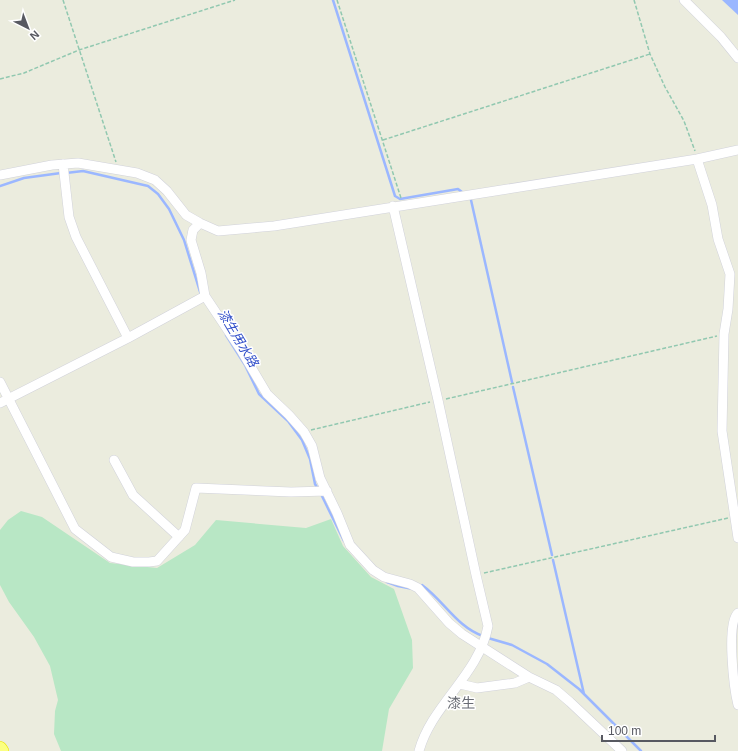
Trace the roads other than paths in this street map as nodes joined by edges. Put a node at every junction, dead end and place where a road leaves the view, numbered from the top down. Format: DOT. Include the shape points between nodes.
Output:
graph roads {
  1 [pos="684,0"];
  2 [pos="738,58"];
  3 [pos="738,150"];
  4 [pos="697,159"];
  5 [pos="63,164"];
  6 [pos="0,175"];
  7 [pos="394,206"];
  8 [pos="200,223"];
  9 [pos="205,296"];
  10 [pos="128,338"];
  11 [pos="0,382"];
  12 [pos="9,399"];
  13 [pos="0,403"];
  14 [pos="114,460"];
  15 [pos="327,491"];
  16 [pos="737,516"];
  17 [pos="179,537"];
  18 [pos="738,538"];
  19 [pos="738,613"];
  20 [pos="481,646"];
  21 [pos="529,677"];
  22 [pos="460,684"];
  23 [pos="738,705"];
  24 [pos="419,751"];
  25 [pos="622,751"];
  1 -- 2 [label="street"];
  3 -- 4 [label="street"];
  4 -- 7 [label="street"];
  4 -- 16 [label="street" via="730,274 724,334 722,431"];
  5 -- 6 [label="street"];
  5 -- 8 [label="street" via="78,163 137,173 155,180 186,215"];
  5 -- 10 [label="street" via="69,217 76,237"];
  7 -- 8 [label="street" via="274,226 218,231"];
  7 -- 20 [label="street" via="488,626"];
  8 -- 9 [label="street" via="193,230 191,240"];
  9 -- 10 [label="street"];
  9 -- 15 [label="street" via="267,394 304,432 312,446 320,478"];
  10 -- 12 [label="street"];
  11 -- 12 [label="street"];
  12 -- 13 [label="street"];
  12 -- 17 [label="street" via="75,529 81,534 111,557 133,562 157,561"];
  14 -- 17 [label="street" via="133,495"];
  15 -- 17 [label="street" via="196,488 185,530"];
  15 -- 20 [label="street" via="350,545 361,559 384,578 418,588 449,623"];
  16 -- 18 [label="street"];
  19 -- 23 [label="street" via="733,624 733,671"];
  20 -- 21 [label="street"];
  20 -- 22 [label="street"];
  21 -- 22 [label="street" via="515,683 477,688"];
  21 -- 25 [label="street" via="556,690"];
  22 -- 24 [label="street" via="442,706 422,739"];
}
